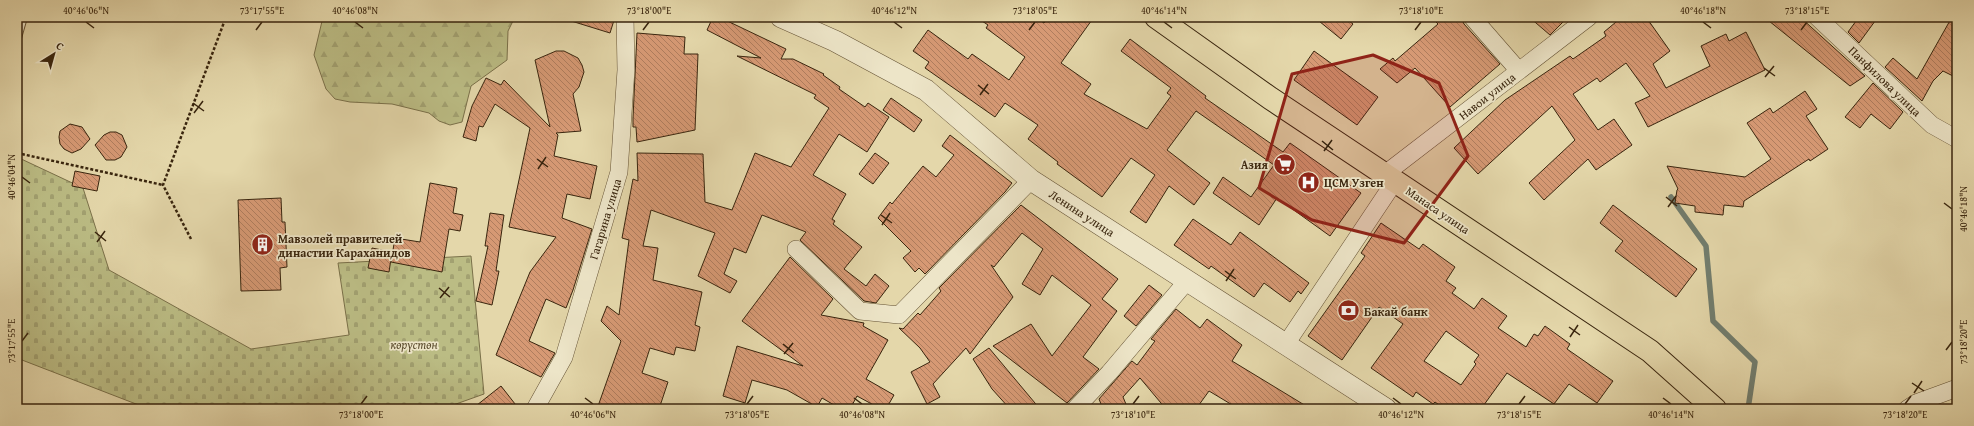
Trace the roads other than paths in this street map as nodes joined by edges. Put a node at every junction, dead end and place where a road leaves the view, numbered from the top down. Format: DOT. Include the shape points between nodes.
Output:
graph roads {
  1 [pos="23,17"];
  2 [pos="625,17"];
  3 [pos="781,17"];
  4 [pos="1156,17"];
  5 [pos="1472,17"];
  6 [pos="1589,17"];
  7 [pos="1817,17"];
  8 [pos="17,38"];
  9 [pos="1519,71"];
  10 [pos="1957,139"];
  11 [pos="1390,178"];
  12 [pos="1031,180"];
  13 [pos="796,249"];
  14 [pos="1187,281"];
  15 [pos="1286,344"];
  16 [pos="1957,388"];
  17 [pos="535,409"];
  18 [pos="1075,409"];
  19 [pos="1386,409"];
  20 [pos="1715,409"];
  21 [pos="1907,409"];
  1 -- 8 [label="lane"];
  2 -- 17 [label="street, Гагарина улица" via="626,70 619,172 564,357"];
  3 -- 12 [label="street, Ленина улица" via="835,41 926,90"];
  4 -- 11 [label="main road, Манаса улица" via="1270,98"];
  5 -- 9 [label="street"];
  6 -- 9 [label="street, Навои улица"];
  7 -- 10 [label="street, Панфилова улица" via="1932,125"];
  9 -- 11 [label="street, Навои улица"];
  11 -- 15 [label="street, Навои улица"];
  11 -- 20 [label="main road, Манаса улица" via="1650,351"];
  12 -- 13 [label="street" via="899,315 860,311"];
  12 -- 14 [label="street, Ленина улица"];
  14 -- 15 [label="street, Ленина улица"];
  14 -- 18 [label="street"];
  15 -- 19 [label="street, Ленина улица"];
  16 -- 21 [label="street" via="1916,403"];
}
